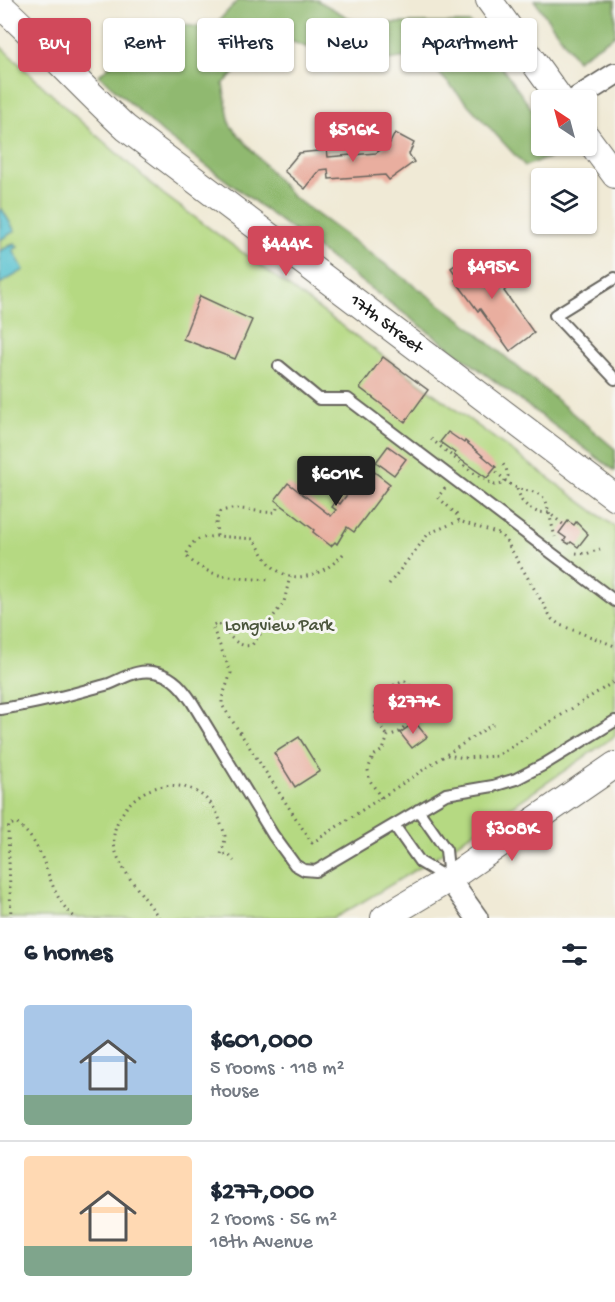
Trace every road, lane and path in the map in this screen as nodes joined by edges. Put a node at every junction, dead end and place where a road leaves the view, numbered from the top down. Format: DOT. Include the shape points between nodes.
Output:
graph roads {
  1 [pos="489,0"];
  2 [pos="0,5"];
  3 [pos="615,74"];
  4 [pos="554,90"];
  5 [pos="590,90"];
  6 [pos="597,151"];
  7 [pos="615,175"];
  8 [pos="615,278"];
  9 [pos="279,366"];
  10 [pos="615,379"];
  11 [pos="431,439"];
  12 [pos="501,462"];
  13 [pos="495,472"];
  14 [pos="453,479"];
  15 [pos="506,480"];
  16 [pos="517,489"];
  17 [pos="615,497"];
  18 [pos="277,508"];
  19 [pos="549,513"];
  20 [pos="459,521"];
  21 [pos="564,525"];
  22 [pos="217,536"];
  23 [pos="559,543"];
  24 [pos="600,549"];
  25 [pos="569,551"];
  26 [pos="344,553"];
  27 [pos="290,576"];
  28 [pos="269,580"];
  29 [pos="389,584"];
  30 [pos="615,601"];
  31 [pos="615,646"];
  32 [pos="615,681"];
  33 [pos="0,709"];
  34 [pos="615,721"];
  35 [pos="493,724"];
  36 [pos="388,736"];
  37 [pos="447,754"];
  38 [pos="615,765"];
  39 [pos="381,798"];
  40 [pos="417,810"];
  41 [pos="394,825"];
  42 [pos="234,861"];
  43 [pos="449,879"];
  44 [pos="11,918"];
  45 [pos="76,918"];
  46 [pos="159,918"];
  47 [pos="384,918"];
  48 [pos="477,918"];
  1 -- 4 [label="street"];
  2 -- 17 [label="street, 17th Street" via="126,128"];
  3 -- 5 [label="street"];
  6 -- 7 [label="street"];
  8 -- 10 [label="lane" via="555,315"];
  9 -- 14 [label="lane" via="320,399 348,399"];
  11 -- 15 [label="path" via="494,485"];
  12 -- 15 [label="path" via="508,471"];
  13 -- 15 [label="path"];
  14 -- 20 [label="path" via="438,497"];
  14 -- 30 [label="lane"];
  15 -- 16 [label="path"];
  16 -- 19 [label="path" via="529,508"];
  16 -- 19 [label="path" via="531,490 542,497"];
  18 -- 22 [label="path" via="276,512 268,513 227,509 220,512"];
  19 -- 21 [label="path"];
  19 -- 23 [label="path"];
  20 -- 29 [label="path" via="429,533"];
  20 -- 31 [label="path" via="505,539 552,619"];
  22 -- 27 [label="path" via="253,539 274,568"];
  22 -- 28 [label="path" via="199,538 186,556 214,575"];
  24 -- 25 [label="path" via="586,554"];
  26 -- 27 [label="path" via="337,562 312,574"];
  27 -- 39 [label="path" via="284,602 252,645 238,644 218,623 212,626 231,673 222,705 312,843"];
  32 -- 37 [label="path" via="497,756 464,758"];
  33 -- 41 [label="lane" via="86,690 128,674 156,672 181,687 295,865 316,871"];
  34 -- 40 [label="lane" via="516,779 446,794"];
  35 -- 37 [label="path"];
  36 -- 36 [label="path" via="399,732 415,717 414,695 405,681 379,695 374,704 381,728"];
  36 -- 39 [label="path" via="368,770"];
  37 -- 39 [label="path"];
  38 -- 43 [label="street"];
  40 -- 41 [label="lane"];
  40 -- 43 [label="lane" via="446,850"];
  41 -- 43 [label="lane" via="420,862"];
  42 -- 46 [label="path" via="228,854 221,855 225,837 218,813 203,796 185,786 164,784 131,801 116,824 116,852"];
  43 -- 47 [label="street"];
  43 -- 48 [label="street"];
  44 -- 45 [label="path" via="8,831 9,825 16,823 35,841 65,910"];
}
